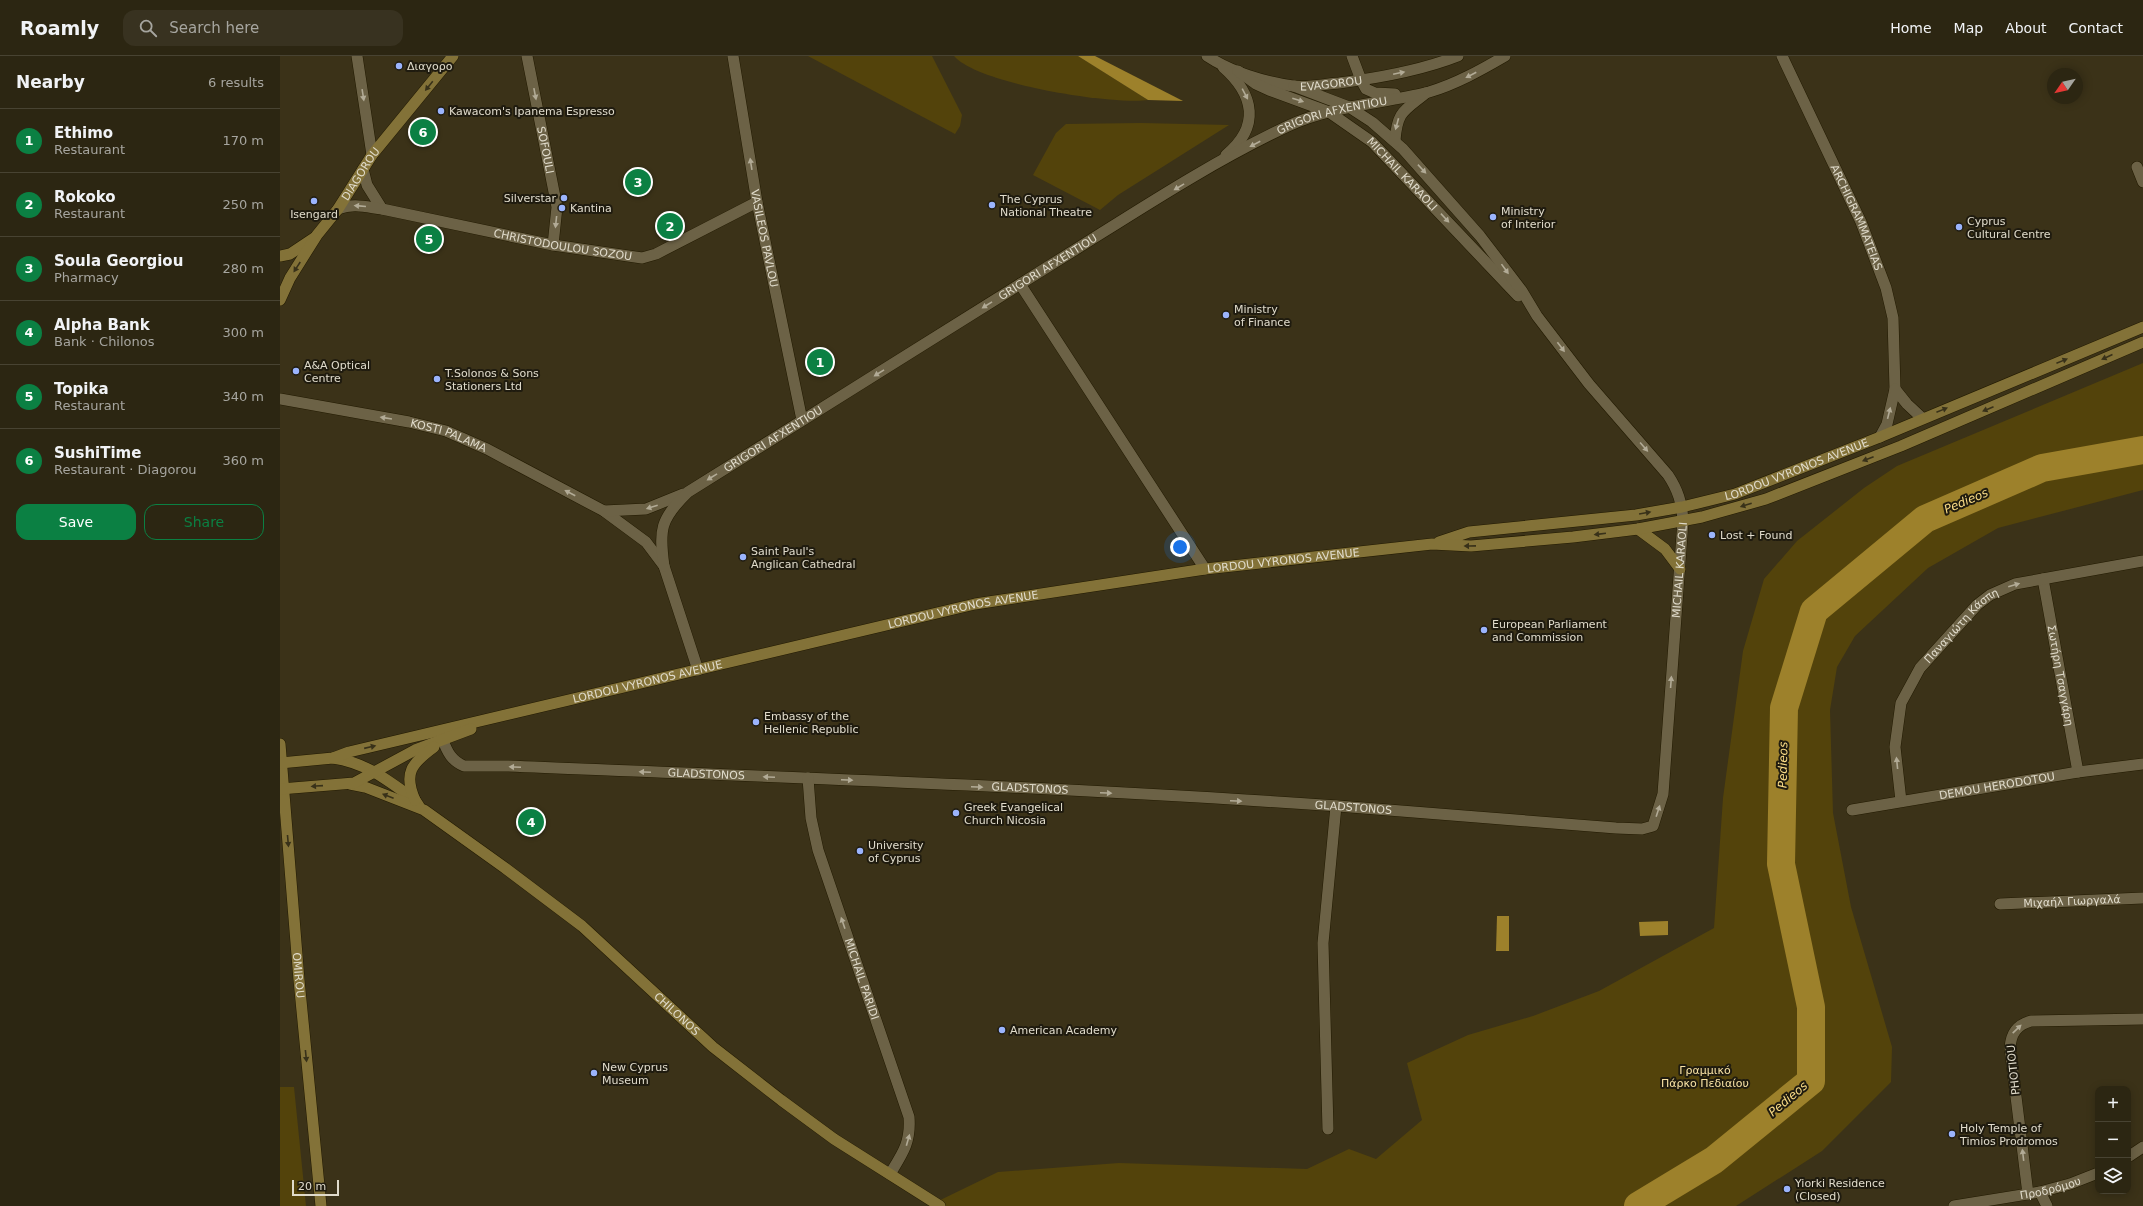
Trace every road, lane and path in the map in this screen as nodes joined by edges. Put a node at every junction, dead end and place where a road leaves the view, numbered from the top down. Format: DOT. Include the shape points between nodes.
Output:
graph roads {
  1 [pos="356,56"];
  2 [pos="454,56"];
  3 [pos="527,56"];
  4 [pos="733,56"];
  5 [pos="1207,56"];
  6 [pos="1352,56"];
  7 [pos="1458,56"];
  8 [pos="1505,56"];
  9 [pos="1782,56"];
  10 [pos="1220,64"];
  11 [pos="1238,71"];
  12 [pos="1361,80"];
  13 [pos="1294,86"];
  14 [pos="1428,92"];
  15 [pos="1412,95"];
  16 [pos="1349,107"];
  17 [pos="1329,112"];
  18 [pos="1395,142"];
  19 [pos="372,155"];
  20 [pos="1212,166"];
  21 [pos="2137,167"];
  22 [pos="363,169"];
  23 [pos="2143,182"];
  24 [pos="757,202"];
  25 [pos="338,209"];
  26 [pos="382,209"];
  27 [pos="318,235"];
  28 [pos="553,245"];
  29 [pos="280,256"];
  30 [pos="1020,284"];
  31 [pos="280,300"];
  32 [pos="1537,316"];
  33 [pos="2143,327"];
  34 [pos="2143,342"];
  35 [pos="1895,389"];
  36 [pos="280,399"];
  37 [pos="1922,418"];
  38 [pos="802,420"];
  39 [pos="1880,437"];
  40 [pos="688,492"];
  41 [pos="1682,507"];
  42 [pos="604,511"];
  43 [pos="1683,521"];
  44 [pos="1638,529"];
  45 [pos="1432,544"];
  46 [pos="2143,561"];
  47 [pos="664,566"];
  48 [pos="1205,569"];
  49 [pos="1680,569"];
  50 [pos="2043,579"];
  51 [pos="698,670"];
  52 [pos="501,716"];
  53 [pos="442,740"];
  54 [pos="280,744"];
  55 [pos="333,758"];
  56 [pos="281,763"];
  57 [pos="2143,764"];
  58 [pos="375,772"];
  59 [pos="2078,772"];
  60 [pos="808,778"];
  61 [pos="350,784"];
  62 [pos="282,788"];
  63 [pos="414,800"];
  64 [pos="1900,802"];
  65 [pos="1336,806"];
  66 [pos="424,810"];
  67 [pos="1852,810"];
  68 [pos="1630,829"];
  69 [pos="2143,898"];
  70 [pos="2000,904"];
  71 [pos="2143,1019"];
  72 [pos="1328,1130"];
  73 [pos="2143,1147"];
  74 [pos="2131,1155"];
  75 [pos="2095,1173"];
  76 [pos="890,1174"];
  77 [pos="2040,1192"];
  78 [pos="2028,1194"];
  79 [pos="321,1206"];
  80 [pos="940,1206"];
  81 [pos="1954,1206"];
  82 [pos="2047,1206"];
  1 -- 19 [label="street, one-way"];
  2 -- 19 [label="main road, DIAGOROU, one-way"];
  3 -- 28 [label="street, SOFOULI, one-way" via="556,207"];
  24 -- 4 [label="street, VASILEOS PAVLOU, one-way"];
  5 -- 10 [label="street, EVAGOROU"];
  6 -- 12 [label="street"];
  12 -- 7 [label="street, EVAGOROU, one-way" via="1399,74"];
  8 -- 14 [label="street, GRIGORI AFXENTIOU, one-way" via="1465,78"];
  9 -- 35 [label="street, ARCHIGRAMMATEIAS" via="1861,222 1886,288 1893,318"];
  10 -- 11 [label="street, EVAGOROU"];
  10 -- 20 [label="street, one-way" via="1244,92 1250,113 1237,144"];
  11 -- 13 [label="street, EVAGOROU"];
  11 -- 17 [label="street, MICHAIL KARAOLI, one-way" via="1268,90"];
  12 -- 13 [label="street, EVAGOROU"];
  12 -- 15 [label="street" via="1363,87 1375,93"];
  13 -- 16 [label="street, MICHAIL KARAOLI"];
  14 -- 15 [label="street, GRIGORI AFXENTIOU"];
  14 -- 18 [label="street, one-way" via="1398,119"];
  15 -- 16 [label="street, GRIGORI AFXENTIOU"];
  16 -- 17 [label="street, GRIGORI AFXENTIOU"];
  16 -- 18 [label="street, MICHAIL KARAOLI" via="1367,118"];
  17 -- 20 [label="street, GRIGORI AFXENTIOU, one-way" via="1289,126"];
  17 -- 32 [label="street, MICHAIL KARAOLI, one-way" via="1372,142"];
  18 -- 32 [label="street, MICHAIL KARAOLI, one-way" via="1424,171 1480,236 1522,291"];
  19 -- 22 [label="main road, DIAGOROU"];
  20 -- 30 [label="street, GRIGORI AFXENTIOU, one-way"];
  21 -- 23 [label="street"];
  22 -- 25 [label="main road, DIAGOROU"];
  22 -- 26 [label="street" via="367,185"];
  24 -- 28 [label="street, CHRISTODOULOU SOZOU" via="656,254 642,258"];
  24 -- 38 [label="street, VASILEOS PAVLOU"];
  26 -- 25 [label="street, CHRISTODOULOU SOZOU, one-way" via="358,205"];
  25 -- 27 [label="main road, DIAGOROU"];
  26 -- 28 [label="street, CHRISTODOULOU SOZOU"];
  27 -- 29 [label="main road" via="290,254"];
  27 -- 31 [label="main road, DIAGOROU, one-way" via="290,278"];
  30 -- 38 [label="street, GRIGORI AFXENTIOU, one-way"];
  30 -- 48 [label="street"];
  32 -- 41 [label="street, MICHAIL KARAOLI, one-way" via="1589,384 1668,475 1677,488"];
  37 -- 33 [label="main road, LORDOU VYRONOS AVENUE, one-way"];
  34 -- 43 [label="main road, LORDOU VYRONOS AVENUE, one-way" via="1901,446 1773,496 1739,508"];
  35 -- 37 [label="street"];
  39 -- 35 [label="street, ARCHIGRAMMATEIAS, one-way" via="1887,424"];
  42 -- 36 [label="street, KOSTI PALAMA, one-way" via="493,452 446,431"];
  37 -- 39 [label="main road, LORDOU VYRONOS AVENUE"];
  38 -- 40 [label="street, GRIGORI AFXENTIOU, one-way"];
  39 -- 41 [label="main road, LORDOU VYRONOS AVENUE" via="1754,487"];
  40 -- 42 [label="street, one-way" via="646,509"];
  40 -- 47 [label="street, GRIGORI AFXENTIOU" via="670,512 663,527 661,542"];
  41 -- 43 [label="street, MICHAIL KARAOLI"];
  45 -- 41 [label="main road, LORDOU VYRONOS AVENUE, one-way" via="1469,532 1636,515"];
  42 -- 47 [label="street, KOSTI PALAMA" via="646,542"];
  43 -- 44 [label="main road, LORDOU VYRONOS AVENUE"];
  43 -- 49 [label="street, MICHAIL KARAOLI"];
  44 -- 45 [label="main road, LORDOU VYRONOS AVENUE, one-way" via="1471,546"];
  44 -- 49 [label="main road" via="1665,549"];
  45 -- 48 [label="main road, LORDOU VYRONOS AVENUE"];
  46 -- 50 [label="street, Παναγιώτη Κάσπη"];
  47 -- 51 [label="street, KOSTI PALAMA"];
  48 -- 51 [label="main road, LORDOU VYRONOS AVENUE" via="975,604"];
  68 -- 49 [label="street, MICHAIL KARAOLI, one-way" via="1653,826 1663,794"];
  50 -- 59 [label="street, Σωτήρη Τσαγγάρη"];
  64 -- 50 [label="street, Παναγιώτη Κάσπη, one-way" via="1895,747 1897,725 1901,704 1920,668 1967,616 1990,595 2015,584"];
  51 -- 52 [label="main road, LORDOU VYRONOS AVENUE"];
  52 -- 53 [label="main road, LORDOU VYRONOS AVENUE"];
  55 -- 52 [label="main road, LORDOU VYRONOS AVENUE, one-way"];
  53 -- 58 [label="main road, LORDOU VYRONOS AVENUE" via="415,750"];
  60 -- 53 [label="street, GLADSTONOS, one-way" via="464,766 458,764 448,753"];
  53 -- 63 [label="main road" via="419,758 410,772 409,786"];
  54 -- 56 [label="main road, OMIROU"];
  55 -- 56 [label="main road, LORDOU VYRONOS AVENUE"];
  55 -- 58 [label="main road" via="361,764"];
  56 -- 62 [label="main road, OMIROU"];
  57 -- 59 [label="street, DEMOU HERODOTOU"];
  58 -- 61 [label="main road, LORDOU VYRONOS AVENUE"];
  58 -- 63 [label="main road"];
  59 -- 64 [label="street, DEMOU HERODOTOU"];
  60 -- 65 [label="street, GLADSTONOS, one-way"];
  76 -- 60 [label="street, MICHAIL PARIDI, one-way" via="909,1137 909,1117 818,850 811,818"];
  61 -- 62 [label="main road, LORDOU VYRONOS AVENUE, one-way"];
  66 -- 61 [label="main road, one-way" via="366,787"];
  62 -- 79 [label="main road, OMIROU, one-way"];
  63 -- 66 [label="main road"];
  64 -- 67 [label="street, DEMOU HERODOTOU"];
  65 -- 68 [label="street, GLADSTONOS"];
  65 -- 72 [label="street" via="1323,943"];
  66 -- 76 [label="main road, CHILONOS" via="582,926 713,1047 834,1139"];
  69 -- 70 [label="street, Μιχαήλ Γιωργαλά"];
  78 -- 71 [label="street, PHOTIOU, one-way" via="2010,1048 2012,1034 2023,1023 2031,1021"];
  73 -- 74 [label="street"];
  75 -- 77 [label="street, Προδρόμου" via="2070,1184"];
  76 -- 80 [label="main road, CHILONOS"];
  77 -- 78 [label="street, Προδρόμου"];
  77 -- 82 [label="street"];
  78 -- 81 [label="street, Προδρόμου"];
}
